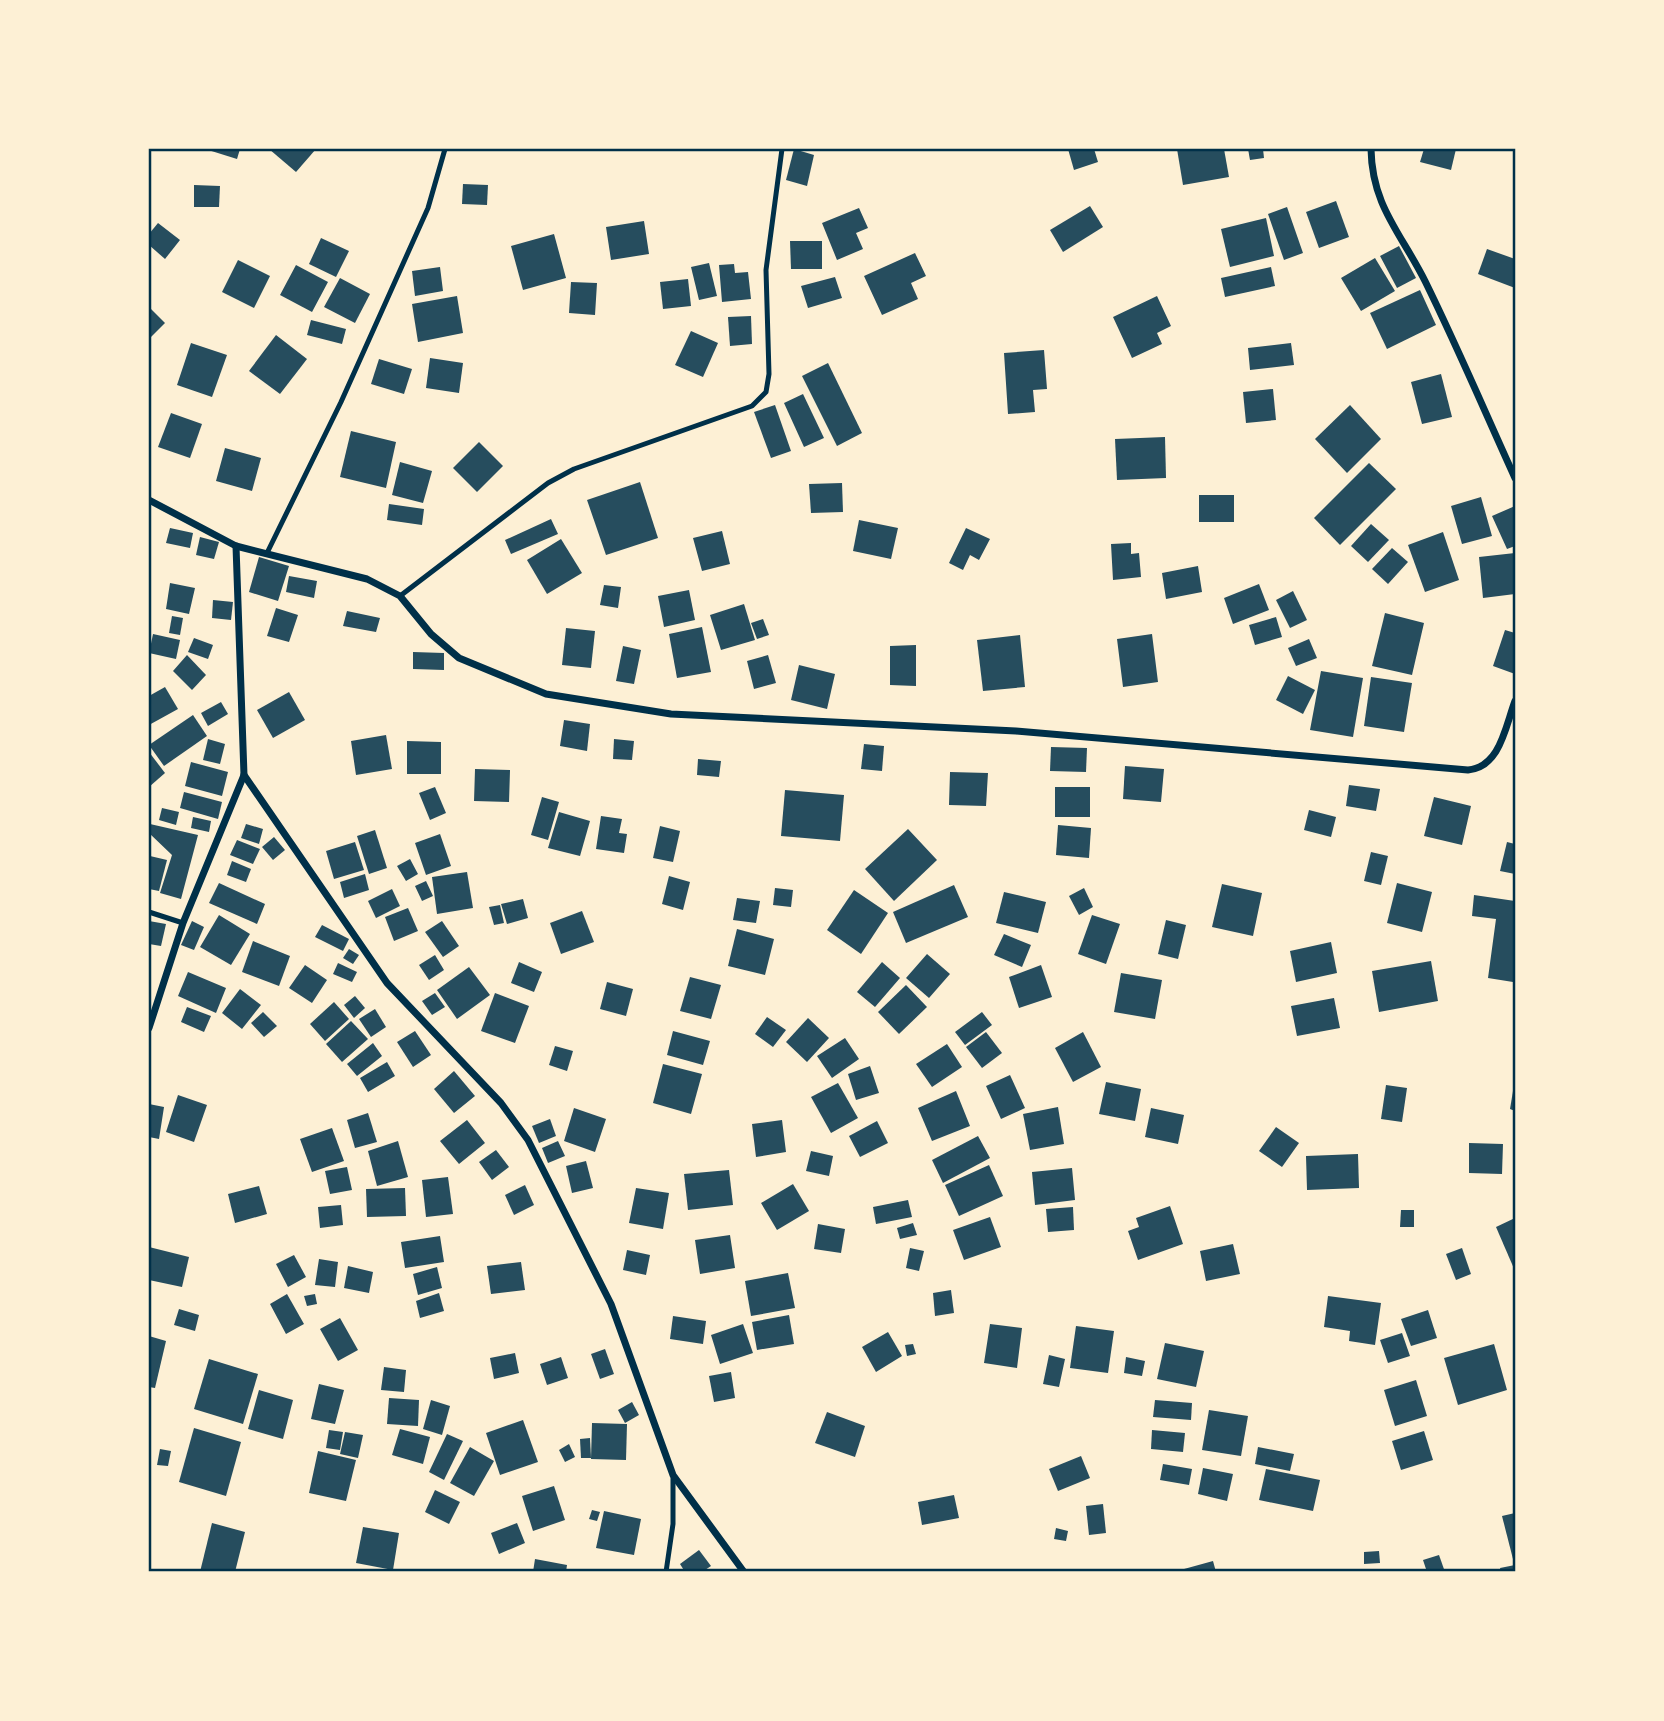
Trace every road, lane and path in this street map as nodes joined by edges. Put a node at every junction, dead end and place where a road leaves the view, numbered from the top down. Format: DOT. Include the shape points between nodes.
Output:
graph roads {
  1 [pos="444,149"];
  2 [pos="782,149"];
  3 [pos="1371,149"];
  4 [pos="1515,478"];
  5 [pos="149,500"];
  6 [pos="236,546"];
  7 [pos="267,553"];
  8 [pos="400,596"];
  9 [pos="1515,701"];
  10 [pos="244,775"];
  11 [pos="149,912"];
  12 [pos="183,922"];
  13 [pos="149,1028"];
  14 [pos="673,1475"];
  15 [pos="666,1572"];
  16 [pos="744,1572"];
  1 -- 7 [label="lane" via="428,208"];
  2 -- 8 [label="lane" via="766,270 766,391 752,407 574,469 548,483"];
  3 -- 4 [label="street" via="1372,177 1381,203 1424,279"];
  5 -- 6 [label="street"];
  6 -- 7 [label="street"];
  6 -- 10 [label="street"];
  7 -- 8 [label="street" via="367,579"];
  8 -- 9 [label="street" via="431,634 459,657 502,677 546,694 671,714 1017,731 1468,770 1483,769 1494,757"];
  10 -- 12 [label="street"];
  10 -- 14 [label="street" via="387,983 501,1103 528,1140 611,1304"];
  11 -- 12 [label="lane"];
  12 -- 13 [label="street"];
  14 -- 15 [label="lane" via="673,1524"];
  14 -- 16 [label="street"];
}
